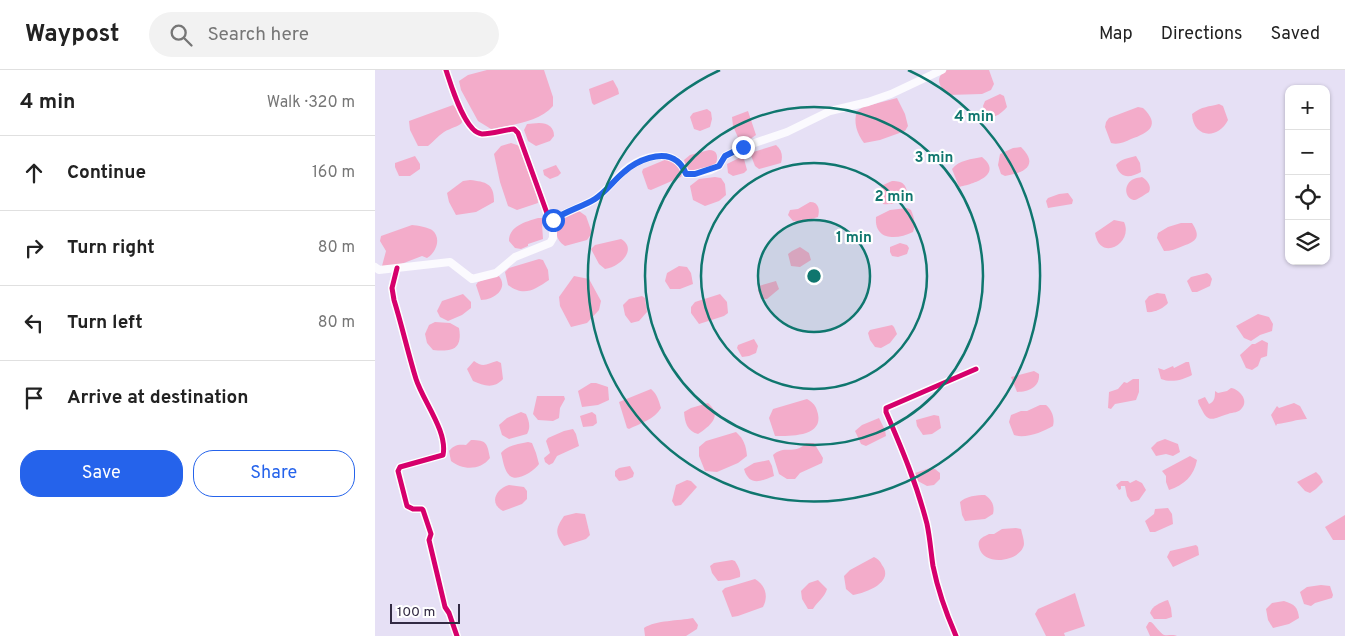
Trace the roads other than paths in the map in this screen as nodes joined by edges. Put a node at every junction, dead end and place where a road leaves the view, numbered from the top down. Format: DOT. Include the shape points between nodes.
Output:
graph roads {
  1 [pos="446,70"];
  2 [pos="942,70"];
  3 [pos="553,220"];
  4 [pos="375,267"];
  5 [pos="397,268"];
  6 [pos="976,369"];
  7 [pos="457,636"];
  8 [pos="956,636"];
  1 -- 3 [label="street" via="472,130 480,134 514,129 519,133 548,216"];
  2 -- 3 [label="main road" via="891,94 830,111 787,132 743,147 725,156 719,166 711,170 686,174 679,162 671,157 646,159 625,170 597,197"];
  3 -- 5 [label="main road" via="550,243 515,257 501,270 481,277 472,279 450,262"];
  4 -- 5 [label="main road" via="379,270"];
  5 -- 7 [label="street" via="392,288 395,300 417,381 445,447 443,455 400,467 398,471 407,506 413,510 422,509 426,518 440,590"];
  6 -- 8 [label="street" via="886,408 918,494 928,527 940,597"];
}
